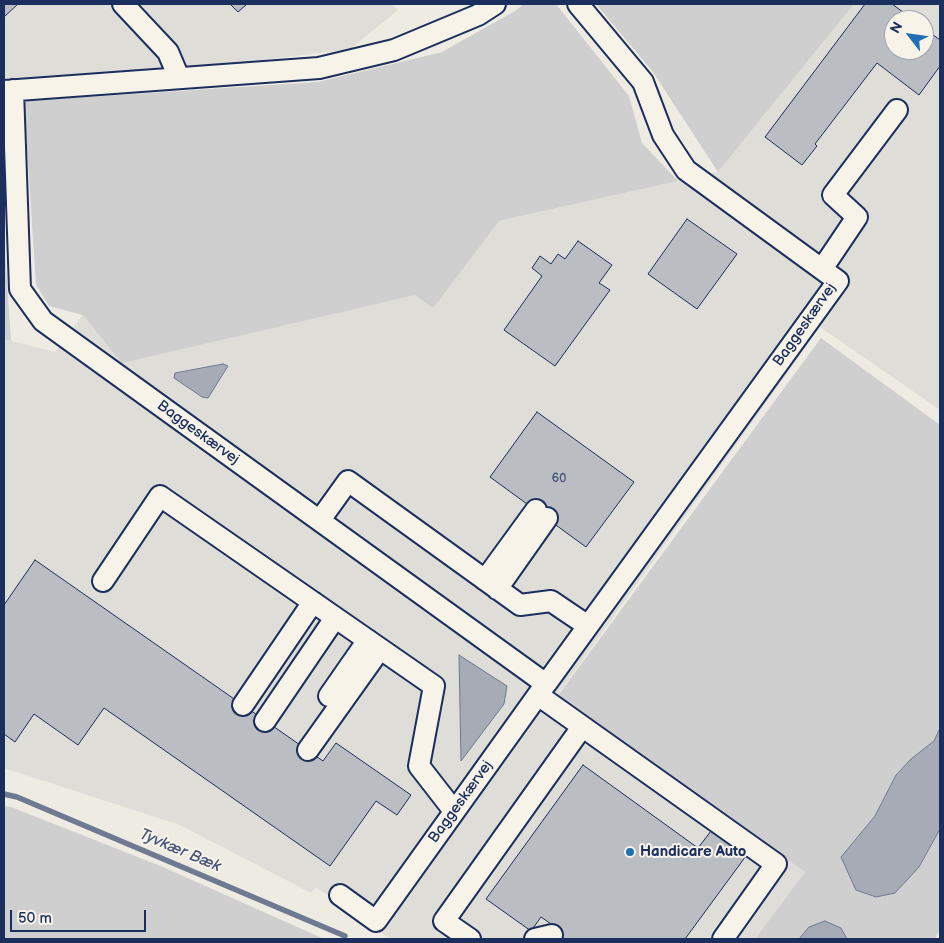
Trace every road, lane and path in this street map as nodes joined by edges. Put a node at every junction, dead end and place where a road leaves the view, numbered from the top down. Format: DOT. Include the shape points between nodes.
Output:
graph roads {
  1 [pos="123,4"];
  2 [pos="495,4"];
  3 [pos="578,4"];
  4 [pos="178,78"];
  5 [pos="8,91"];
  6 [pos="898,110"];
  7 [pos="822,269"];
  8 [pos="541,514"];
  9 [pos="320,520"];
  10 [pos="103,581"];
  11 [pos="490,585"];
  12 [pos="308,599"];
  13 [pos="341,622"];
  14 [pos="588,626"];
  15 [pos="374,644"];
  16 [pos="542,689"];
  17 [pos="238,702"];
  18 [pos="270,724"];
  19 [pos="582,726"];
  20 [pos="302,747"];
  21 [pos="454,811"];
  22 [pos="340,894"];
  23 [pos="470,939"];
  24 [pos="723,939"];
  1 -- 4 [label="street" via="168,52"];
  2 -- 4 [label="street, Baggeskærvej" via="478,15 394,50 319,68"];
  3 -- 7 [label="street, Baggeskærvej" via="643,82 663,135 686,170"];
  4 -- 5 [label="street, Baggeskærvej"];
  5 -- 9 [label="street, Baggeskærvej" via="20,288 42,320"];
  6 -- 7 [label="street" via="833,195 857,217"];
  7 -- 14 [label="street, Baggeskærvej" via="838,281"];
  8 -- 11 [label="street"];
  9 -- 11 [label="street" via="348,481"];
  9 -- 16 [label="street, Baggeskærvej"];
  10 -- 12 [label="street" via="160,496"];
  11 -- 14 [label="street" via="520,605 551,600"];
  12 -- 13 [label="street"];
  12 -- 17 [label="street"];
  13 -- 15 [label="street"];
  13 -- 18 [label="street"];
  14 -- 16 [label="street, Baggeskærvej"];
  15 -- 20 [label="street"];
  15 -- 21 [label="street" via="434,686 419,766"];
  16 -- 19 [label="street"];
  16 -- 21 [label="street, Baggeskærvej"];
  19 -- 23 [label="street" via="444,921"];
  19 -- 24 [label="street" via="776,864"];
  21 -- 22 [label="street, Baggeskærvej" via="376,921"];
}
